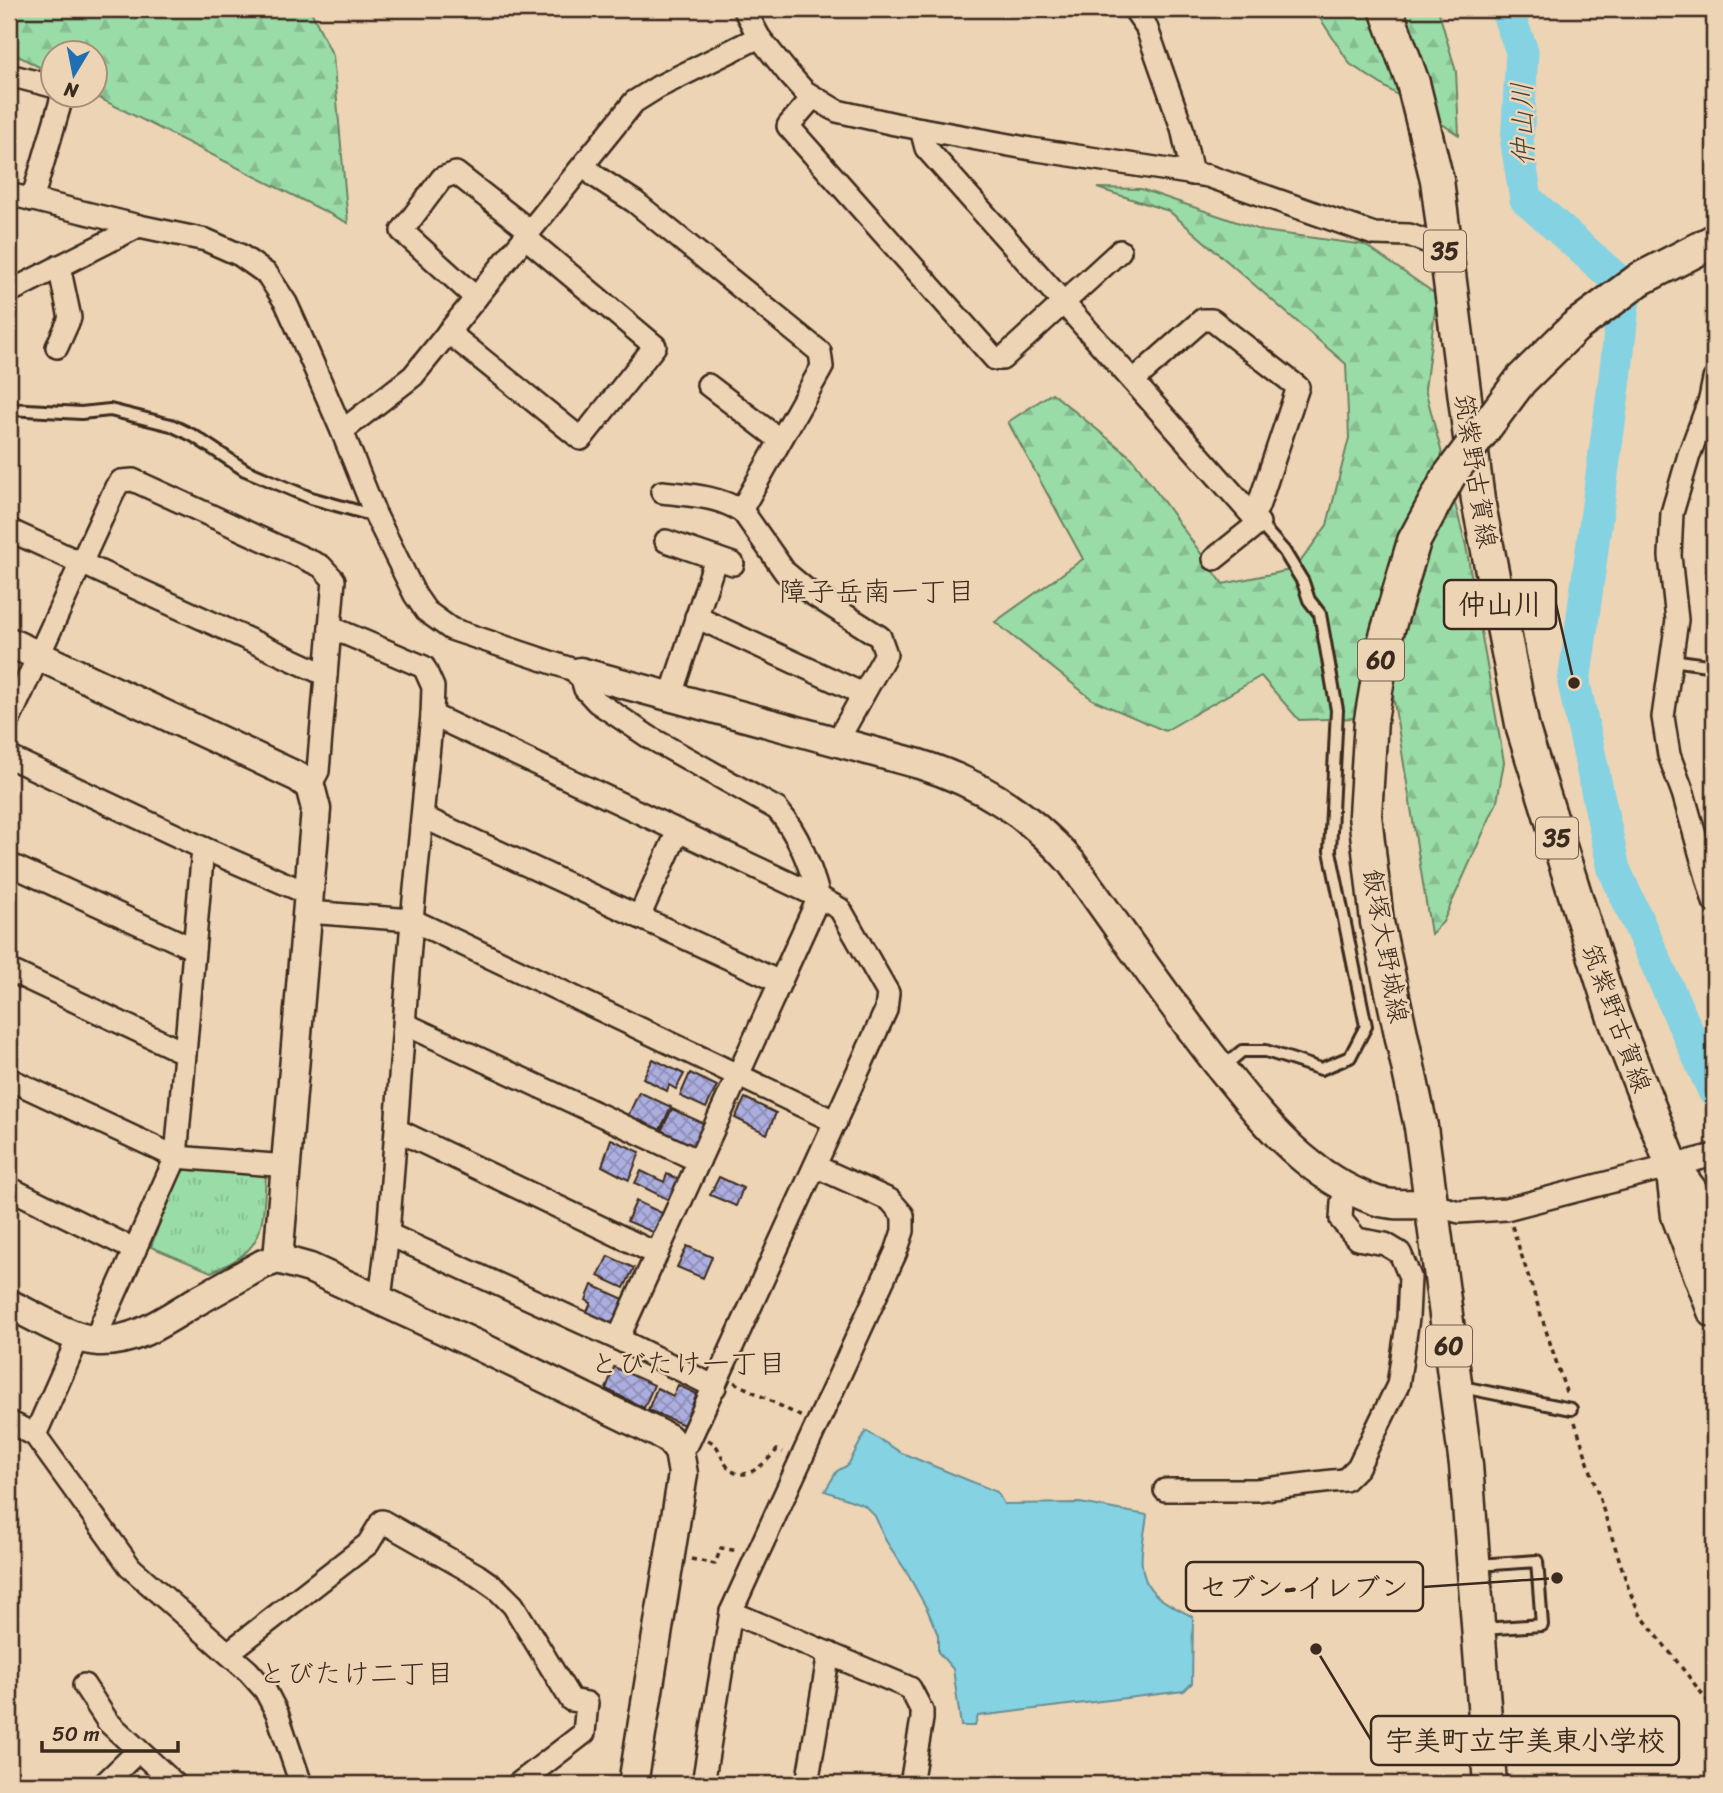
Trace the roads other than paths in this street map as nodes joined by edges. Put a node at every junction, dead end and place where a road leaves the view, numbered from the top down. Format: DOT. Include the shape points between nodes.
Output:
graph roads {
  1 [pos="744,9"];
  2 [pos="1134,9"];
  3 [pos="1386,9"];
  4 [pos="759,37"];
  5 [pos="9,75"];
  6 [pos="38,82"];
  7 [pos="813,97"];
  8 [pos="59,108"];
  9 [pos="922,130"];
  10 [pos="584,164"];
  11 [pos="1192,174"];
  12 [pos="9,194"];
  13 [pos="32,200"];
  14 [pos="139,226"];
  15 [pos="528,234"];
  16 [pos="1445,248"];
  17 [pos="1714,248"];
  18 [pos="1120,251"];
  19 [pos="59,267"];
  20 [pos="9,292"];
  21 [pos="476,298"];
  22 [pos="1064,303"];
  23 [pos="448,332"];
  24 [pos="57,346"];
  25 [pos="1714,379"];
  26 [pos="1133,381"];
  27 [pos="708,385"];
  28 [pos="9,409"];
  29 [pos="1709,415"];
  30 [pos="342,431"];
  31 [pos="780,440"];
  32 [pos="662,492"];
  33 [pos="743,512"];
  34 [pos="376,516"];
  35 [pos="1255,518"];
  36 [pos="9,530"];
  37 [pos="666,541"];
  38 [pos="1214,559"];
  39 [pos="82,563"];
  40 [pos="696,617"];
  41 [pos="330,626"];
  42 [pos="9,642"];
  43 [pos="39,656"];
  44 [pos="1672,660"];
  45 [pos="1714,666"];
  46 [pos="580,672"];
  47 [pos="326,675"];
  48 [pos="863,694"];
  49 [pos="671,695"];
  50 [pos="432,715"];
  51 [pos="9,720"];
  52 [pos="841,744"];
  53 [pos="9,757"];
  54 [pos="310,786"];
  55 [pos="423,817"];
  56 [pos="678,831"];
  57 [pos="203,848"];
  58 [pos="9,864"];
  59 [pos="818,897"];
  60 [pos="1714,902"];
  61 [pos="309,903"];
  62 [pos="639,917"];
  63 [pos="412,920"];
  64 [pos="194,949"];
  65 [pos="9,970"];
  66 [pos="780,982"];
  67 [pos="405,1024"];
  68 [pos="185,1053"];
  69 [pos="1222,1068"];
  70 [pos="738,1074"];
  71 [pos="9,1079"];
  72 [pos="836,1122"];
  73 [pos="397,1130"];
  74 [pos="1714,1155"];
  75 [pos="176,1157"];
  76 [pos="699,1161"];
  77 [pos="287,1166"];
  78 [pos="1672,1166"];
  79 [pos="817,1167"];
  80 [pos="9,1188"];
  81 [pos="1348,1189"];
  82 [pos="1430,1204"];
  83 [pos="388,1234"];
  84 [pos="1714,1237"];
  85 [pos="135,1250"];
  86 [pos="657,1254"];
  87 [pos="278,1259"];
  88 [pos="380,1299"];
  89 [pos="9,1304"];
  90 [pos="1714,1311"];
  91 [pos="88,1339"];
  92 [pos="618,1339"];
  93 [pos="717,1381"];
  94 [pos="1454,1389"];
  95 [pos="1571,1409"];
  96 [pos="9,1422"];
  97 [pos="36,1434"];
  98 [pos="686,1441"];
  99 [pos="1165,1490"];
  100 [pos="1474,1566"];
  101 [pos="731,1612"];
  102 [pos="1478,1629"];
  103 [pos="228,1653"];
  104 [pos="829,1653"];
  105 [pos="84,1685"];
  106 [pos="138,1751"];
  107 [pos="104,1784"];
  108 [pos="175,1784"];
  109 [pos="301,1784"];
  110 [pos="519,1784"];
  111 [pos="633,1784"];
  112 [pos="703,1784"];
  113 [pos="807,1784"];
  114 [pos="911,1784"];
  115 [pos="1490,1784"];
  1 -- 4 [label="street"];
  2 -- 11 [label="street" via="1146,26 1182,128"];
  3 -- 16 [label="main road, 筑紫野古賀線 / 35" via="1425,131 1437,180"];
  4 -- 7 [label="street"];
  4 -- 10 [label="street" via="634,102"];
  5 -- 6 [label="street"];
  7 -- 9 [label="street" via="837,111"];
  7 -- 22 [label="street" via="788,126 995,359 1002,359"];
  8 -- 13 [label="street"];
  9 -- 11 [label="street"];
  9 -- 22 [label="street" via="926,148"];
  10 -- 15 [label="street"];
  10 -- 31 [label="street" via="820,352 822,367"];
  11 -- 16 [label="street" via="1374,234 1409,235"];
  12 -- 13 [label="street"];
  13 -- 14 [label="street"];
  14 -- 19 [label="street"];
  14 -- 30 [label="street" via="206,240 240,254 267,274 286,303"];
  15 -- 21 [label="street"];
  15 -- 21 [label="street" via="456,173 442,178 402,231"];
  15 -- 23 [label="street" via="655,346 581,439"];
  16 -- 78 [label="main road, 筑紫野古賀線 / 35" via="1478,500 1523,729 1613,1016"];
  17 -- 82 [label="main road, 飯塚大野城線 / 60, bridge" via="1640,279 1575,327 1521,380 1449,477 1413,541 1384,643 1371,720 1365,816 1377,922 1420,1127"];
  18 -- 22 [label="street"];
  19 -- 20 [label="street"];
  19 -- 24 [label="street" via="70,318"];
  21 -- 23 [label="street"];
  22 -- 26 [label="street"];
  23 -- 30 [label="street" via="412,376"];
  25 -- 29 [label="street"];
  26 -- 35 [label="street"];
  26 -- 35 [label="street" via="1202,320 1212,320 1298,387"];
  27 -- 31 [label="street"];
  28 -- 34 [label="lane" via="110,410 171,425 245,470 311,498"];
  29 -- 44 [label="street" via="1685,468 1672,513 1670,556 1677,620"];
  30 -- 34 [label="street"];
  31 -- 33 [label="street"];
  32 -- 33 [label="street" via="708,497"];
  33 -- 48 [label="street" via="785,572 880,637 886,654"];
  34 -- 46 [label="street" via="415,595 438,621"];
  35 -- 38 [label="street"];
  35 -- 69 [label="lane" via="1284,551 1320,614 1337,710 1329,851 1366,1026 1350,1057 1321,1069 1266,1051 1242,1051"];
  36 -- 39 [label="street"];
  37 -- 40 [label="street" via="724,561"];
  39 -- 41 [label="street" via="116,487 121,481 133,480 321,565 334,580"];
  39 -- 43 [label="street"];
  39 -- 47 [label="street"];
  40 -- 48 [label="street"];
  40 -- 49 [label="street"];
  41 -- 47 [label="street"];
  41 -- 50 [label="street" via="424,667 433,687"];
  42 -- 43 [label="street"];
  43 -- 51 [label="street"];
  43 -- 54 [label="street"];
  44 -- 45 [label="lane"];
  44 -- 60 [label="street" via="1663,718"];
  46 -- 49 [label="street"];
  46 -- 59 [label="street" via="585,689 597,702 649,737 777,809 804,851"];
  47 -- 54 [label="street" via="318,771"];
  48 -- 52 [label="street"];
  49 -- 52 [label="street"];
  50 -- 55 [label="street"];
  50 -- 56 [label="street"];
  52 -- 69 [label="street" via="948,773 1005,802 1032,822 1071,862"];
  53 -- 57 [label="street"];
  54 -- 61 [label="street" via="316,809"];
  55 -- 62 [label="street"];
  55 -- 63 [label="street"];
  56 -- 59 [label="street"];
  56 -- 62 [label="street"];
  57 -- 61 [label="street"];
  57 -- 64 [label="street"];
  58 -- 64 [label="street"];
  59 -- 66 [label="street"];
  59 -- 72 [label="street" via="839,909 888,993 886,1010"];
  61 -- 63 [label="street"];
  61 -- 77 [label="street"];
  62 -- 66 [label="street"];
  63 -- 67 [label="street"];
  63 -- 70 [label="street"];
  64 -- 68 [label="street"];
  65 -- 68 [label="street"];
  66 -- 70 [label="street"];
  67 -- 73 [label="street"];
  67 -- 76 [label="street"];
  68 -- 75 [label="street"];
  69 -- 81 [label="street" via="1293,1151"];
  70 -- 72 [label="street"];
  70 -- 76 [label="street"];
  71 -- 75 [label="street"];
  72 -- 79 [label="street"];
  73 -- 83 [label="street"];
  73 -- 86 [label="street"];
  74 -- 78 [label="street"];
  75 -- 77 [label="street"];
  75 -- 85 [label="street"];
  76 -- 86 [label="street"];
  77 -- 87 [label="street"];
  78 -- 82 [label="street" via="1506,1209 1459,1212"];
  78 -- 84 [label="main road, 筑紫野古賀線 / 35" via="1704,1209"];
  78 -- 90 [label="main road, 筑紫野古賀線 / 35" via="1678,1216"];
  79 -- 93 [label="street"];
  79 -- 101 [label="street" via="890,1200 903,1215 903,1231"];
  80 -- 85 [label="street"];
  81 -- 82 [label="street" via="1379,1202"];
  81 -- 99 [label="street" via="1341,1220 1357,1239 1385,1244 1400,1253 1409,1277 1398,1385 1358,1467 1345,1480 1257,1490"];
  82 -- 94 [label="main road, 飯塚大野城線 / 60"];
  83 -- 88 [label="street"];
  83 -- 92 [label="street"];
  85 -- 91 [label="street" via="102,1323"];
  86 -- 92 [label="street"];
  87 -- 88 [label="street"];
  87 -- 91 [label="street" via="134,1337"];
  88 -- 98 [label="street" via="668,1438"];
  89 -- 91 [label="street"];
  91 -- 97 [label="street"];
  92 -- 93 [label="street"];
  93 -- 98 [label="street"];
  94 -- 95 [label="lane"];
  94 -- 100 [label="main road, 飯塚大野城線 / 60"];
  96 -- 97 [label="street"];
  97 -- 103 [label="street" via="131,1569"];
  98 -- 111 [label="street"];
  100 -- 102 [label="main road, 飯塚大野城線 / 60"];
  100 -- 102 [label="lane" via="1537,1561 1542,1625"];
  101 -- 104 [label="street"];
  101 -- 112 [label="street"];
  102 -- 115 [label="main road, 飯塚大野城線 / 60"];
  103 -- 109 [label="street" via="265,1689"];
  103 -- 110 [label="street" via="368,1544 382,1521 497,1589 513,1605 571,1700 587,1703 584,1733"];
  104 -- 113 [label="street"];
  104 -- 114 [label="street" via="910,1688 922,1711"];
  105 -- 106 [label="street" via="108,1722"];
  106 -- 107 [label="street"];
  106 -- 108 [label="street"];
}
